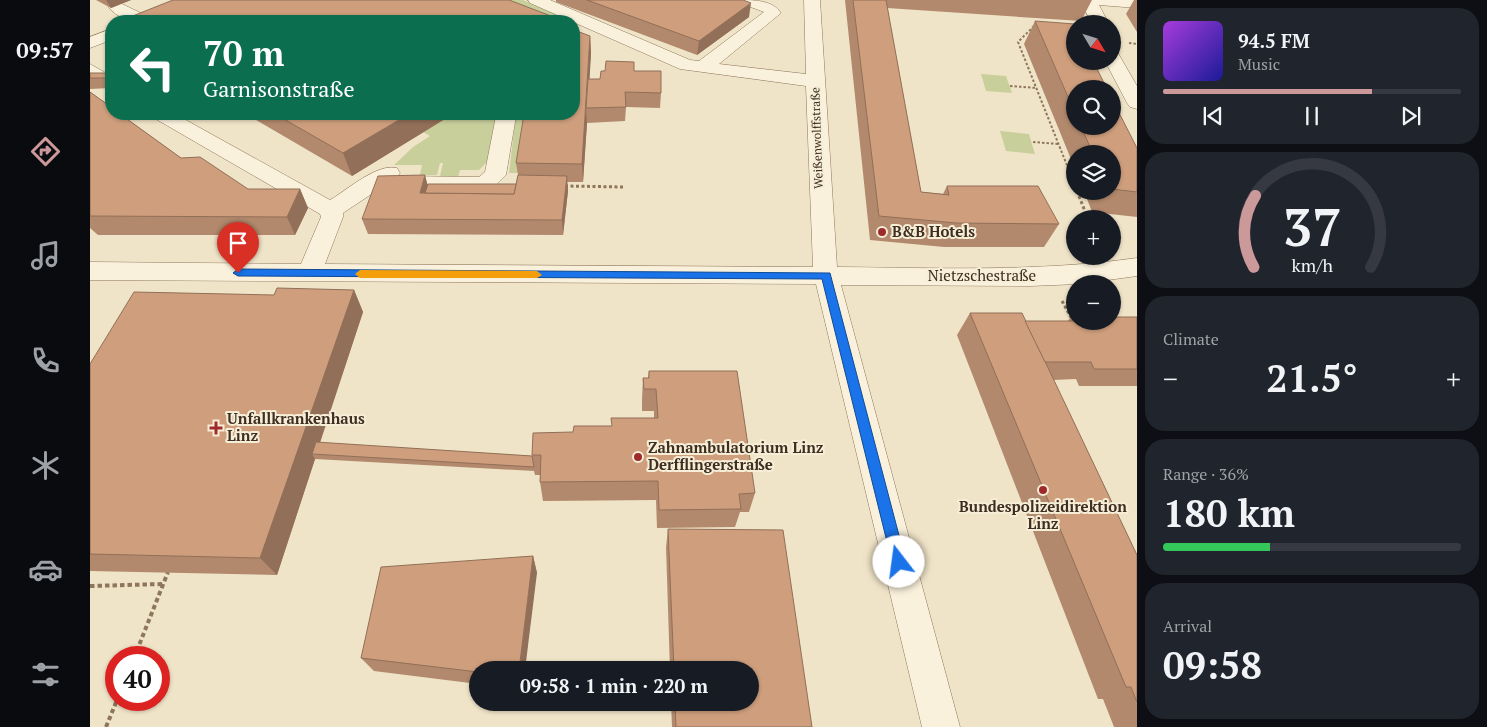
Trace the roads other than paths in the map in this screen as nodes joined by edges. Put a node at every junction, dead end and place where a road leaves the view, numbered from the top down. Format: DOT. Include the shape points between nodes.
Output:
graph roads {
  1 [pos="536,0"];
  2 [pos="746,0"];
  3 [pos="812,0"];
  4 [pos="1088,0"];
  5 [pos="1096,0"];
  6 [pos="1137,3"];
  7 [pos="116,6"];
  8 [pos="132,15"];
  9 [pos="569,15"];
  10 [pos="1096,15"];
  11 [pos="580,20"];
  12 [pos="105,37"];
  13 [pos="90,43"];
  14 [pos="702,68"];
  15 [pos="1119,70"];
  16 [pos="815,81"];
  17 [pos="1137,103"];
  18 [pos="171,120"];
  19 [pos="505,120"];
  20 [pos="331,210"];
  21 [pos="1137,267"];
  22 [pos="90,271"];
  23 [pos="309,274"];
  24 [pos="826,276"];
  25 [pos="942,727"];
  1 -- 9 [label="street"];
  2 -- 14 [label="street" via="770,8 773,13"];
  3 -- 16 [label="street, Weißenwolffstraße"];
  4 -- 10 [label="street"];
  5 -- 6 [label="street"];
  7 -- 8 [label="street"];
  11 -- 14 [label="street" via="672,61"];
  12 -- 13 [label="street"];
  14 -- 16 [label="street"];
  15 -- 17 [label="street"];
  16 -- 24 [label="street, Weißenwolffstraße"];
  18 -- 20 [label="street"];
  19 -- 20 [label="street" via="495,175 484,184 381,177"];
  20 -- 23 [label="street" via="332,217"];
  21 -- 24 [label="street, Nietzschestraße" via="1079,275"];
  22 -- 23 [label="street, Nietzschestraße"];
  23 -- 24 [label="street, Nietzschestraße"];
  24 -- 25 [label="street, Weißenwolffstraße"];
}
